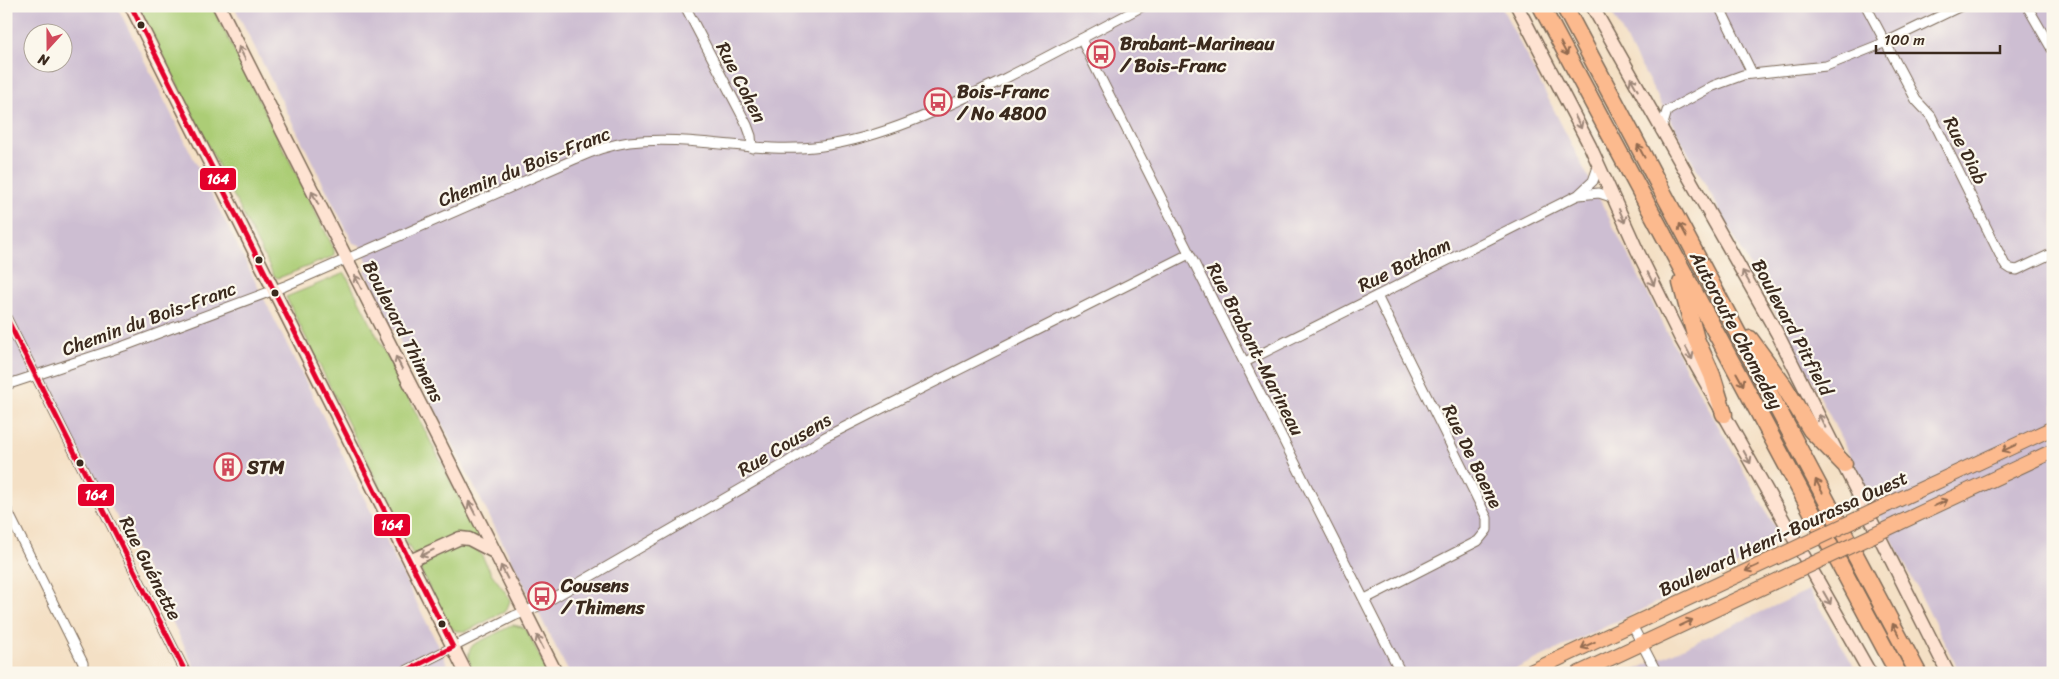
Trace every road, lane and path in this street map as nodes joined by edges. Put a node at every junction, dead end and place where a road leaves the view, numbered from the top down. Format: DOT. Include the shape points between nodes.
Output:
graph roads {
  1 [pos="131,6"];
  2 [pos="219,6"];
  3 [pos="685,6"];
  4 [pos="1143,6"];
  5 [pos="1517,6"];
  6 [pos="1541,6"];
  7 [pos="1564,6"];
  8 [pos="1592,6"];
  9 [pos="1719,6"];
  10 [pos="1866,6"];
  11 [pos="1961,6"];
  12 [pos="2027,6"];
  13 [pos="1082,39"];
  14 [pos="1886,42"];
  15 [pos="2053,51"];
  16 [pos="1752,73"];
  17 [pos="1646,104"];
  18 [pos="1667,111"];
  19 [pos="1661,131"];
  20 [pos="752,148"];
  21 [pos="1598,164"];
  22 [pos="1578,195"];
  23 [pos="1614,198"];
  24 [pos="2053,253"];
  25 [pos="1189,254"];
  26 [pos="1673,254"];
  27 [pos="347,260"];
  28 [pos="1714,288"];
  29 [pos="274,290"];
  30 [pos="1377,296"];
  31 [pos="6,317"];
  32 [pos="1245,362"];
  33 [pos="36,375"];
  34 [pos="6,386"];
  35 [pos="1724,414"];
  36 [pos="2053,428"];
  37 [pos="2053,451"];
  38 [pos="1844,464"];
  39 [pos="6,508"];
  40 [pos="494,552"];
  41 [pos="410,561"];
  42 [pos="1365,599"];
  43 [pos="525,612"];
  44 [pos="1632,625"];
  45 [pos="1642,643"];
  46 [pos="453,647"];
  47 [pos="83,673"];
  48 [pos="186,673"];
  49 [pos="402,673"];
  50 [pos="466,673"];
  51 [pos="556,673"];
  52 [pos="1401,673"];
  53 [pos="1528,673"];
  54 [pos="1579,673"];
  55 [pos="1657,673"];
  56 [pos="1870,673"];
  57 [pos="1898,673"];
  58 [pos="1918,673"];
  59 [pos="1948,673"];
  1 -- 29 [label="street"];
  27 -- 2 [label="street, Boulevard Thimens, one-way"];
  3 -- 20 [label="street, Rue Cohen" via="747,125"];
  4 -- 13 [label="street, Chemin du Bois-Franc"];
  5 -- 21 [label="street, one-way"];
  6 -- 26 [label="highway, Autoroute Chomedey, one-way"];
  28 -- 7 [label="highway, Autoroute Chomedey, one-way"];
  17 -- 8 [label="street, Boulevard Pitfield, one-way"];
  9 -- 16 [label="street"];
  10 -- 14 [label="street, Rue Diab"];
  11 -- 14 [label="street"];
  12 -- 15 [label="street"];
  13 -- 20 [label="street, Chemin du Bois-Franc" via="954,103 890,130 819,146"];
  13 -- 25 [label="street, Rue Brabant-Marineau"];
  14 -- 16 [label="street" via="1826,66"];
  14 -- 24 [label="street, Rue Diab" via="1916,100 1931,116 2005,265 2017,270"];
  16 -- 18 [label="street" via="1713,86"];
  17 -- 18 [label="street"];
  17 -- 19 [label="street, Boulevard Pitfield"];
  18 -- 19 [label="street"];
  38 -- 19 [label="street, Boulevard Pitfield, one-way" via="1777,333"];
  20 -- 27 [label="street, Chemin du Bois-Franc" via="655,140 612,146 575,159"];
  21 -- 22 [label="street, Rue Botham" via="1592,181"];
  21 -- 23 [label="street"];
  22 -- 23 [label="street, Rue Botham" via="1598,193"];
  22 -- 30 [label="street, Rue Botham"];
  23 -- 35 [label="street, one-way" via="1680,337"];
  25 -- 32 [label="street, Rue Brabant-Marineau"];
  25 -- 43 [label="street, Rue Cousens" via="825,437 786,463"];
  26 -- 35 [label="highway" via="1696,338"];
  26 -- 57 [label="highway, Autoroute Chomedey, one-way"];
  27 -- 29 [label="street, Chemin du Bois-Franc"];
  40 -- 27 [label="street, Boulevard Thimens, one-way"];
  28 -- 38 [label="highway" via="1784,386 1811,430"];
  58 -- 28 [label="highway, Autoroute Chomedey, one-way"];
  29 -- 33 [label="street, Chemin du Bois-Franc"];
  29 -- 41 [label="street"];
  30 -- 32 [label="street, Rue Botham"];
  30 -- 42 [label="street, Rue De Baene" via="1487,518 1487,530 1478,541"];
  31 -- 33 [label="street, Rue Guénette"];
  32 -- 42 [label="street, Rue Brabant-Marineau"];
  33 -- 34 [label="street, Chemin du Bois-Franc"];
  33 -- 48 [label="street, Rue Guénette"];
  35 -- 56 [label="street, one-way"];
  36 -- 44 [label="main road, Boulevard Henri-Bourassa Ouest, one-way, bridge"];
  45 -- 37 [label="main road, one-way, bridge"];
  38 -- 59 [label="street, Boulevard Pitfield"];
  39 -- 47 [label="street" via="83,664"];
  40 -- 41 [label="street, one-way" via="469,539 460,538"];
  43 -- 40 [label="street, Boulevard Thimens, one-way"];
  41 -- 46 [label="street"];
  42 -- 52 [label="street, Rue Brabant-Marineau"];
  43 -- 46 [label="street, Rue Cousens"];
  51 -- 43 [label="street, Boulevard Thimens, one-way"];
  44 -- 45 [label="street"];
  44 -- 53 [label="main road, Boulevard Henri-Bourassa Ouest, one-way"];
  45 -- 54 [label="main road"];
  45 -- 55 [label="street"];
  46 -- 49 [label="street, Rue Cousens"];
  46 -- 50 [label="street"];
}
